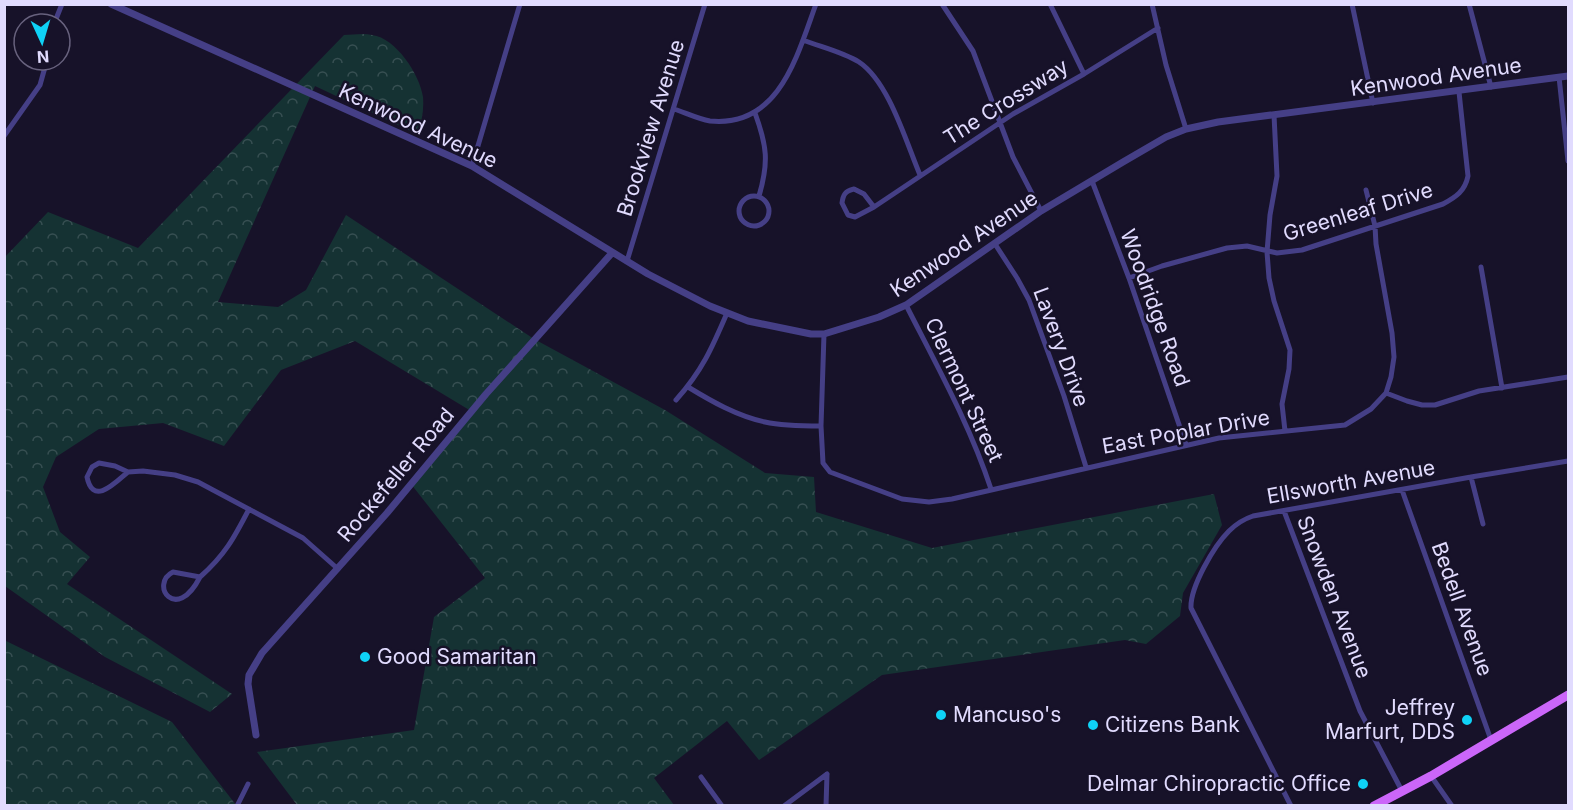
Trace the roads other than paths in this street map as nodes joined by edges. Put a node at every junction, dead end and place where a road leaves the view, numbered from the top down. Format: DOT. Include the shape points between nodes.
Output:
graph roads {
  1 [pos="111,4"];
  2 [pos="520,4"];
  3 [pos="705,4"];
  4 [pos="816,4"];
  5 [pos="942,4"];
  6 [pos="1050,4"];
  7 [pos="1152,4"];
  8 [pos="1352,4"];
  9 [pos="1469,4"];
  10 [pos="1158,28"];
  11 [pos="803,40"];
  12 [pos="44,72"];
  13 [pos="1084,74"];
  14 [pos="1569,76"];
  15 [pos="1559,77"];
  16 [pos="1491,87"];
  17 [pos="1459,92"];
  18 [pos="1373,103"];
  19 [pos="674,109"];
  20 [pos="755,113"];
  21 [pos="1274,115"];
  22 [pos="1000,124"];
  23 [pos="1186,129"];
  24 [pos="4,136"];
  25 [pos="1569,161"];
  26 [pos="472,166"];
  27 [pos="920,175"];
  28 [pos="1092,182"];
  29 [pos="1366,189"];
  30 [pos="759,196"];
  31 [pos="874,207"];
  32 [pos="1041,211"];
  33 [pos="1376,226"];
  34 [pos="994,244"];
  35 [pos="1267,252"];
  36 [pos="612,253"];
  37 [pos="627,261"];
  38 [pos="1481,267"];
  39 [pos="1129,278"];
  40 [pos="906,305"];
  41 [pos="727,313"];
  42 [pos="824,334"];
  43 [pos="1569,377"];
  44 [pos="688,387"];
  45 [pos="1502,388"];
  46 [pos="1386,393"];
  47 [pos="676,400"];
  48 [pos="821,426"];
  49 [pos="1286,431"];
  50 [pos="1186,445"];
  51 [pos="1567,462"];
  52 [pos="1086,467"];
  53 [pos="1569,471"];
  54 [pos="128,472"];
  55 [pos="1471,477"];
  56 [pos="991,489"];
  57 [pos="1402,490"];
  58 [pos="249,510"];
  59 [pos="1284,511"];
  60 [pos="1483,524"];
  61 [pos="338,569"];
  62 [pos="200,577"];
  63 [pos="1569,695"];
  64 [pos="256,735"];
  65 [pos="1491,740"];
  66 [pos="1431,776"];
  67 [pos="701,777"];
  68 [pos="248,784"];
  69 [pos="1402,791"];
  70 [pos="237,806"];
  71 [pos="722,806"];
  72 [pos="784,806"];
  73 [pos="826,806"];
  74 [pos="1292,806"];
  75 [pos="1374,806"];
  76 [pos="1452,806"];
  1 -- 26 [label="street, Kenwood Avenue"];
  2 -- 26 [label="street"];
  3 -- 19 [label="street, Brookview Avenue"];
  4 -- 11 [label="street"];
  5 -- 22 [label="street" via="973,51"];
  6 -- 13 [label="street"];
  7 -- 10 [label="street"];
  8 -- 18 [label="street"];
  9 -- 16 [label="street"];
  10 -- 13 [label="street, The Crossway"];
  10 -- 23 [label="street"];
  11 -- 20 [label="street" via="776,94"];
  11 -- 27 [label="street" via="854,59 876,77"];
  12 -- 24 [label="street" via="40,85"];
  13 -- 22 [label="street, The Crossway"];
  14 -- 15 [label="street, Kenwood Avenue"];
  15 -- 16 [label="street, Kenwood Avenue"];
  15 -- 25 [label="street"];
  16 -- 17 [label="street, Kenwood Avenue"];
  17 -- 18 [label="street, Kenwood Avenue"];
  17 -- 33 [label="street, Greenleaf Drive" via="1468,168 1465,186 1443,204"];
  18 -- 21 [label="street, Kenwood Avenue"];
  19 -- 20 [label="street" via="710,121 728,121"];
  19 -- 37 [label="street, Brookview Avenue"];
  20 -- 30 [label="street" via="767,158"];
  21 -- 23 [label="street, Kenwood Avenue"];
  21 -- 35 [label="street" via="1277,176"];
  22 -- 27 [label="street, The Crossway"];
  22 -- 32 [label="street"];
  23 -- 28 [label="street, Kenwood Avenue"];
  26 -- 36 [label="street, Kenwood Avenue"];
  27 -- 31 [label="street, The Crossway"];
  28 -- 32 [label="street, Kenwood Avenue"];
  28 -- 39 [label="street, Woodridge Road"];
  29 -- 33 [label="street"];
  30 -- 30 [label="street" via="747,197 740,204 741,218 748,226 759,227 769,217 768,206"];
  31 -- 31 [label="street, The Crossway" via="852,217 843,208 843,197 854,189"];
  32 -- 34 [label="street, Kenwood Avenue"];
  33 -- 35 [label="street, Greenleaf Drive" via="1302,250"];
  33 -- 46 [label="street" via="1393,342"];
  34 -- 40 [label="street, Kenwood Avenue"];
  34 -- 52 [label="street, Lavery Drive" via="1029,300"];
  35 -- 39 [label="street, Greenleaf Drive" via="1256,247 1228,247"];
  35 -- 49 [label="street" via="1274,301 1290,350 1282,404"];
  36 -- 37 [label="street, Kenwood Avenue"];
  36 -- 61 [label="street, Rockefeller Road" via="486,393"];
  37 -- 41 [label="street, Kenwood Avenue"];
  38 -- 45 [label="street"];
  39 -- 50 [label="street, Woodridge Road"];
  40 -- 42 [label="street, Kenwood Avenue"];
  40 -- 56 [label="street, Clermont Street" via="969,430"];
  41 -- 42 [label="street, Kenwood Avenue" via="797,332"];
  41 -- 44 [label="street" via="711,350"];
  42 -- 48 [label="street"];
  43 -- 45 [label="street"];
  44 -- 47 [label="street"];
  44 -- 48 [label="street" via="732,411 764,422"];
  45 -- 46 [label="street" via="1435,405 1422,405"];
  46 -- 49 [label="street, East Poplar Drive" via="1371,409 1345,425"];
  48 -- 56 [label="street, East Poplar Drive" via="823,464 830,472 879,491 917,502 952,499"];
  49 -- 50 [label="street, East Poplar Drive"];
  50 -- 52 [label="street, East Poplar Drive"];
  51 -- 53 [label="street"];
  51 -- 55 [label="street, Ellsworth Avenue"];
  52 -- 56 [label="street, East Poplar Drive"];
  54 -- 54 [label="street" via="99,463 88,472 88,481 101,492"];
  54 -- 58 [label="street" via="154,472 198,482"];
  55 -- 57 [label="street, Ellsworth Avenue"];
  55 -- 60 [label="street"];
  57 -- 59 [label="street, Ellsworth Avenue"];
  57 -- 65 [label="street, Bedell Avenue"];
  58 -- 61 [label="street" via="303,538"];
  58 -- 62 [label="street" via="231,543"];
  59 -- 69 [label="street, Snowden Avenue" via="1360,711"];
  59 -- 74 [label="street, Ellsworth Avenue" via="1243,519 1229,530 1193,590 1191,608"];
  61 -- 64 [label="street, Rockefeller Road" via="254,666 248,684"];
  62 -- 62 [label="street" via="193,590 182,598 168,598 165,576 170,573"];
  63 -- 65 [label="main road"];
  65 -- 66 [label="main road"];
  66 -- 69 [label="main road"];
  66 -- 76 [label="street"];
  67 -- 71 [label="street"];
  68 -- 70 [label="street"];
  69 -- 75 [label="main road"];
  72 -- 73 [label="street" via="827,774"];
}
